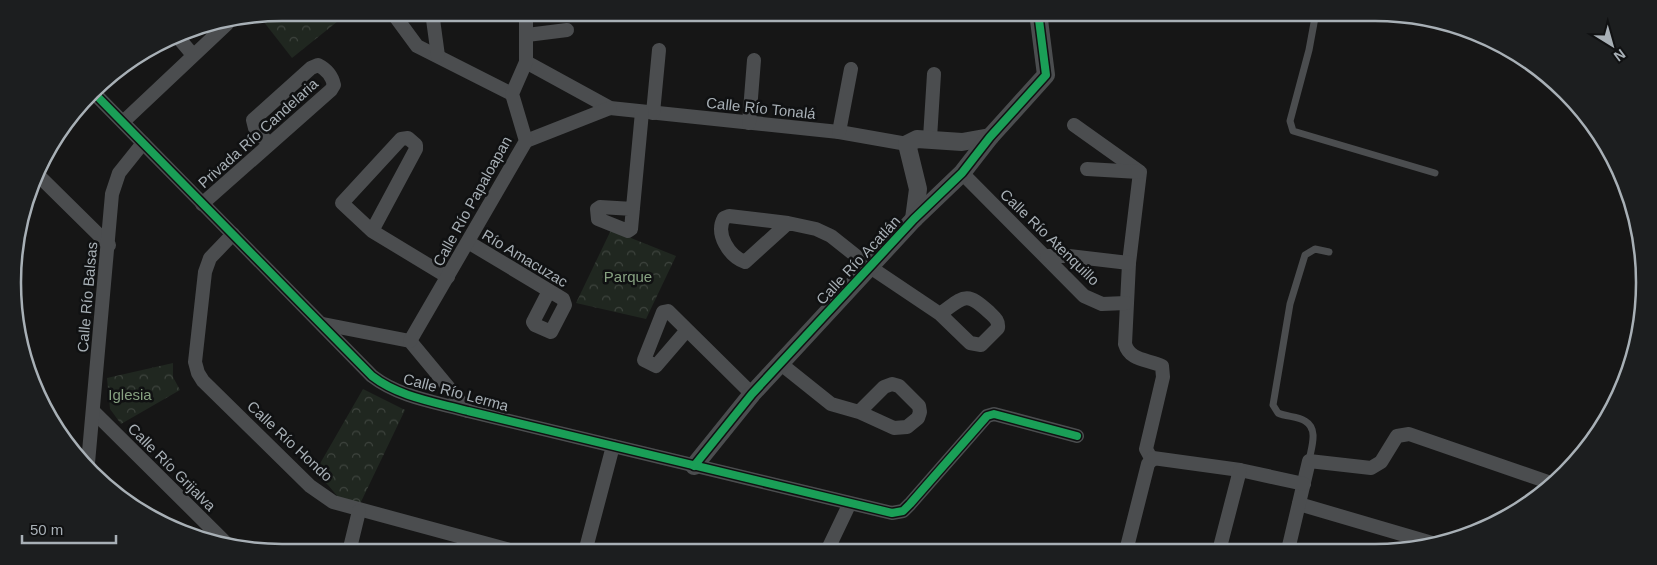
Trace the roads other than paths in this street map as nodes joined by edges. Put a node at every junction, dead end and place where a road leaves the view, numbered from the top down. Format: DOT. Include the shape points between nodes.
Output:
graph roads {
  1 [pos="399,21"];
  2 [pos="433,21"];
  3 [pos="526,21"];
  4 [pos="1039,21"];
  5 [pos="1314,21"];
  6 [pos="222,28"];
  7 [pos="567,30"];
  8 [pos="527,36"];
  9 [pos="182,42"];
  10 [pos="659,50"];
  11 [pos="193,55"];
  12 [pos="438,56"];
  13 [pos="754,60"];
  14 [pos="526,62"];
  15 [pos="851,69"];
  16 [pos="934,74"];
  17 [pos="512,94"];
  18 [pos="98,98"];
  19 [pos="610,108"];
  20 [pos="647,112"];
  21 [pos="123,122"];
  22 [pos="749,123"];
  23 [pos="1074,125"];
  24 [pos="839,132"];
  25 [pos="990,137"];
  26 [pos="930,138"];
  27 [pos="526,141"];
  28 [pos="962,142"];
  29 [pos="143,143"];
  30 [pos="269,144"];
  31 [pos="907,144"];
  32 [pos="966,166"];
  33 [pos="1088,168"];
  34 [pos="1140,172"];
  35 [pos="1435,173"];
  36 [pos="43,180"];
  37 [pos="918,189"];
  38 [pos="939,196"];
  39 [pos="202,204"];
  40 [pos="633,209"];
  41 [pos="914,219"];
  42 [pos="788,223"];
  43 [pos="372,231"];
  44 [pos="233,234"];
  45 [pos="468,242"];
  46 [pos="108,245"];
  47 [pos="1329,252"];
  48 [pos="1047,256"];
  49 [pos="1129,263"];
  50 [pos="870,267"];
  51 [pos="448,277"];
  52 [pos="549,291"];
  53 [pos="1126,303"];
  54 [pos="940,314"];
  55 [pos="323,324"];
  56 [pos="687,330"];
  57 [pos="410,341"];
  58 [pos="781,364"];
  59 [pos="752,394"];
  60 [pos="93,411"];
  61 [pos="468,411"];
  62 [pos="859,412"];
  63 [pos="1077,436"];
  64 [pos="613,446"];
  65 [pos="89,458"];
  66 [pos="1152,460"];
  67 [pos="1309,461"];
  68 [pos="694,466"];
  69 [pos="1240,470"];
  70 [pos="1545,481"];
  71 [pos="1304,484"];
  72 [pos="849,504"];
  73 [pos="1299,504"];
  74 [pos="359,511"];
  75 [pos="219,536"];
  76 [pos="1421,540"];
  77 [pos="351,544"];
  78 [pos="486,544"];
  79 [pos="587,544"];
  80 [pos="829,544"];
  81 [pos="1128,544"];
  82 [pos="1221,544"];
  83 [pos="1289,544"];
  1 -- 12 [label="street" via="417,46"];
  2 -- 12 [label="street"];
  3 -- 8 [label="street"];
  4 -- 25 [label="street, Calle Río Acatlán" via="1046,75"];
  5 -- 35 [label="lane" via="1290,121 1293,131"];
  6 -- 11 [label="street"];
  7 -- 8 [label="street"];
  8 -- 14 [label="street"];
  9 -- 11 [label="street"];
  10 -- 20 [label="street"];
  11 -- 21 [label="street"];
  12 -- 17 [label="street"];
  13 -- 22 [label="street"];
  14 -- 17 [label="street"];
  14 -- 19 [label="street, Calle Río Tonalá"];
  15 -- 24 [label="street"];
  16 -- 26 [label="street"];
  17 -- 27 [label="street, Calle Río Papaloapan"];
  18 -- 21 [label="street, Calle Río Lerma"];
  19 -- 20 [label="street, Calle Río Tonalá"];
  19 -- 27 [label="street, Calle Río Tonalá"];
  20 -- 22 [label="street, Calle Río Tonalá"];
  20 -- 40 [label="street"];
  21 -- 29 [label="street, Calle Río Lerma"];
  22 -- 24 [label="street, Calle Río Tonalá"];
  23 -- 34 [label="street"];
  24 -- 31 [label="street, Calle Río Tonalá"];
  25 -- 28 [label="street"];
  25 -- 32 [label="street, Calle Río Acatlán"];
  26 -- 28 [label="street"];
  26 -- 31 [label="street"];
  27 -- 45 [label="street, Calle Río Papaloapan"];
  28 -- 32 [label="street, Calle Río Atenquillo"];
  29 -- 39 [label="street, Calle Río Lerma"];
  29 -- 46 [label="street, Calle Río Balsas" via="119,173 114,185"];
  30 -- 30 [label="street, Privada Río Candelaria" via="334,86 333,79 324,68 318,65 311,68 253,120 255,128"];
  30 -- 39 [label="street, Privada Río Candelaria"];
  31 -- 37 [label="street, Calle Río Acatlán"];
  32 -- 38 [label="street, Calle Río Acatlán"];
  32 -- 48 [label="street, Calle Río Atenquillo"];
  33 -- 34 [label="street"];
  34 -- 49 [label="street"];
  36 -- 46 [label="street"];
  37 -- 38 [label="street"];
  37 -- 41 [label="street, Calle Río Acatlán"];
  38 -- 41 [label="street, Calle Río Acatlán"];
  39 -- 44 [label="street, Calle Río Lerma"];
  41 -- 50 [label="street, Calle Río Acatlán"];
  42 -- 42 [label="street" via="745,262 724,244 721,236 721,223 729,216"];
  42 -- 50 [label="street" via="831,236"];
  43 -- 43 [label="street" via="342,203 404,137 414,142 416,149"];
  43 -- 51 [label="street"];
  44 -- 55 [label="street, Calle Río Lerma"];
  44 -- 74 [label="street, Calle Río Hondo" via="210,258 206,272 195,362 198,373 310,486 333,502"];
  45 -- 51 [label="street, Calle Río Papaloapan"];
  45 -- 52 [label="street, Río Amacuzac"];
  46 -- 60 [label="street, Calle Río Balsas"];
  47 -- 67 [label="lane" via="1315,249 1305,255 1290,304 1273,405 1278,413 1304,420 1312,427"];
  48 -- 49 [label="street"];
  48 -- 53 [label="street, Calle Río Atenquillo" via="1084,296 1094,302"];
  49 -- 53 [label="street"];
  50 -- 54 [label="street"];
  50 -- 58 [label="street, Calle Río Acatlán"];
  51 -- 57 [label="street, Calle Río Papaloapan"];
  52 -- 52 [label="street, Río Amacuzac" via="534,319 535,326 551,332 565,302"];
  53 -- 66 [label="street" via="1127,352 1162,366 1163,377 1146,449"];
  55 -- 57 [label="street"];
  55 -- 61 [label="street, Calle Río Lerma" via="372,376 387,387"];
  56 -- 59 [label="street"];
  57 -- 61 [label="street"];
  58 -- 59 [label="street, Calle Río Acatlán"];
  58 -- 62 [label="street" via="831,404"];
  59 -- 68 [label="street, Calle Río Acatlán"];
  60 -- 65 [label="street, Calle Río Balsas"];
  60 -- 75 [label="street, Calle Río Grijalva"];
  61 -- 64 [label="street, Calle Río Lerma"];
  63 -- 72 [label="street, Calle Río Lerma" via="994,414 987,416 903,511 892,513"];
  64 -- 68 [label="street, Calle Río Lerma"];
  64 -- 79 [label="street"];
  66 -- 69 [label="street" via="1159,458"];
  66 -- 81 [label="street" via="1148,464"];
  67 -- 70 [label="street" via="1371,468 1381,462 1397,436 1410,434"];
  67 -- 71 [label="street"];
  68 -- 72 [label="street, Calle Río Lerma"];
  69 -- 71 [label="street"];
  69 -- 82 [label="street"];
  71 -- 73 [label="street"];
  72 -- 80 [label="street"];
  73 -- 76 [label="street"];
  73 -- 83 [label="street"];
  74 -- 77 [label="street"];
  74 -- 78 [label="street, Calle Río Hondo"];
}
